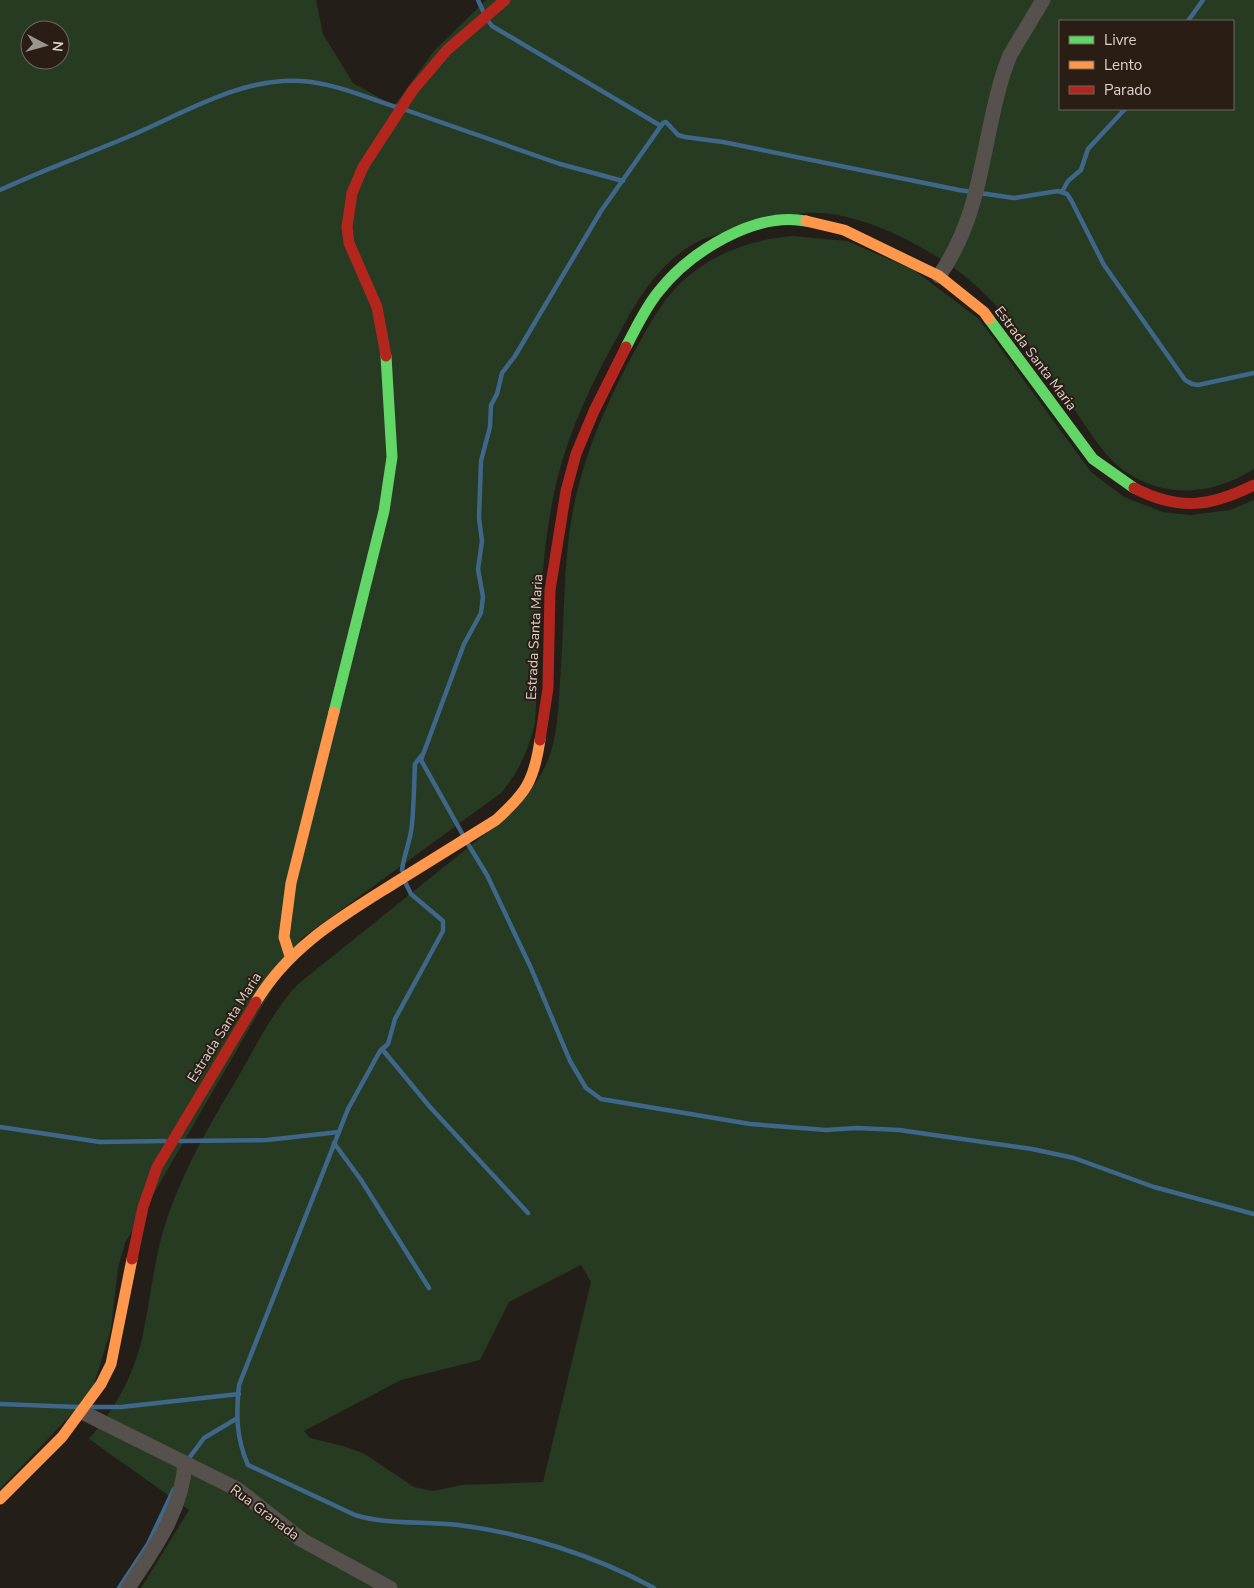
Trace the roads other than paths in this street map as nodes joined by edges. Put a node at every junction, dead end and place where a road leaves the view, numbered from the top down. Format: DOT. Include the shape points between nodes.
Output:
graph roads {
  1 [pos="504,0"];
  2 [pos="1043,0"];
  3 [pos="939,276"];
  4 [pos="1254,485"];
  5 [pos="290,956"];
  6 [pos="84,1413"];
  7 [pos="185,1463"];
  8 [pos="0,1499"];
  9 [pos="128,1588"];
  10 [pos="390,1588"];
  1 -- 5 [label="street" via="447,50 412,90 363,167 352,193 347,227 349,243 377,307 385,343 392,457 384,511 291,883 284,937"];
  2 -- 3 [label="street" via="1004,70 969,218 954,254"];
  3 -- 4 [label="street, Estrada Santa Maria" via="984,312 1093,459 1109,474 1140,494 1191,505 1226,499"];
  3 -- 5 [label="street, Estrada Santa Maria" via="844,230 803,220 776,221 753,226 715,242 660,290 641,317 594,411 576,454 566,491 550,590 548,688 533,777 518,800 496,820 337,919"];
  5 -- 6 [label="street, Estrada Santa Maria" via="266,984 157,1167 143,1208 111,1364"];
  6 -- 7 [label="street, Rua Granada"];
  6 -- 8 [label="street, Estrada Santa Maria"];
  7 -- 9 [label="street" via="182,1490 168,1524"];
  7 -- 10 [label="street, Rua Granada" via="237,1489 302,1540"];
}
